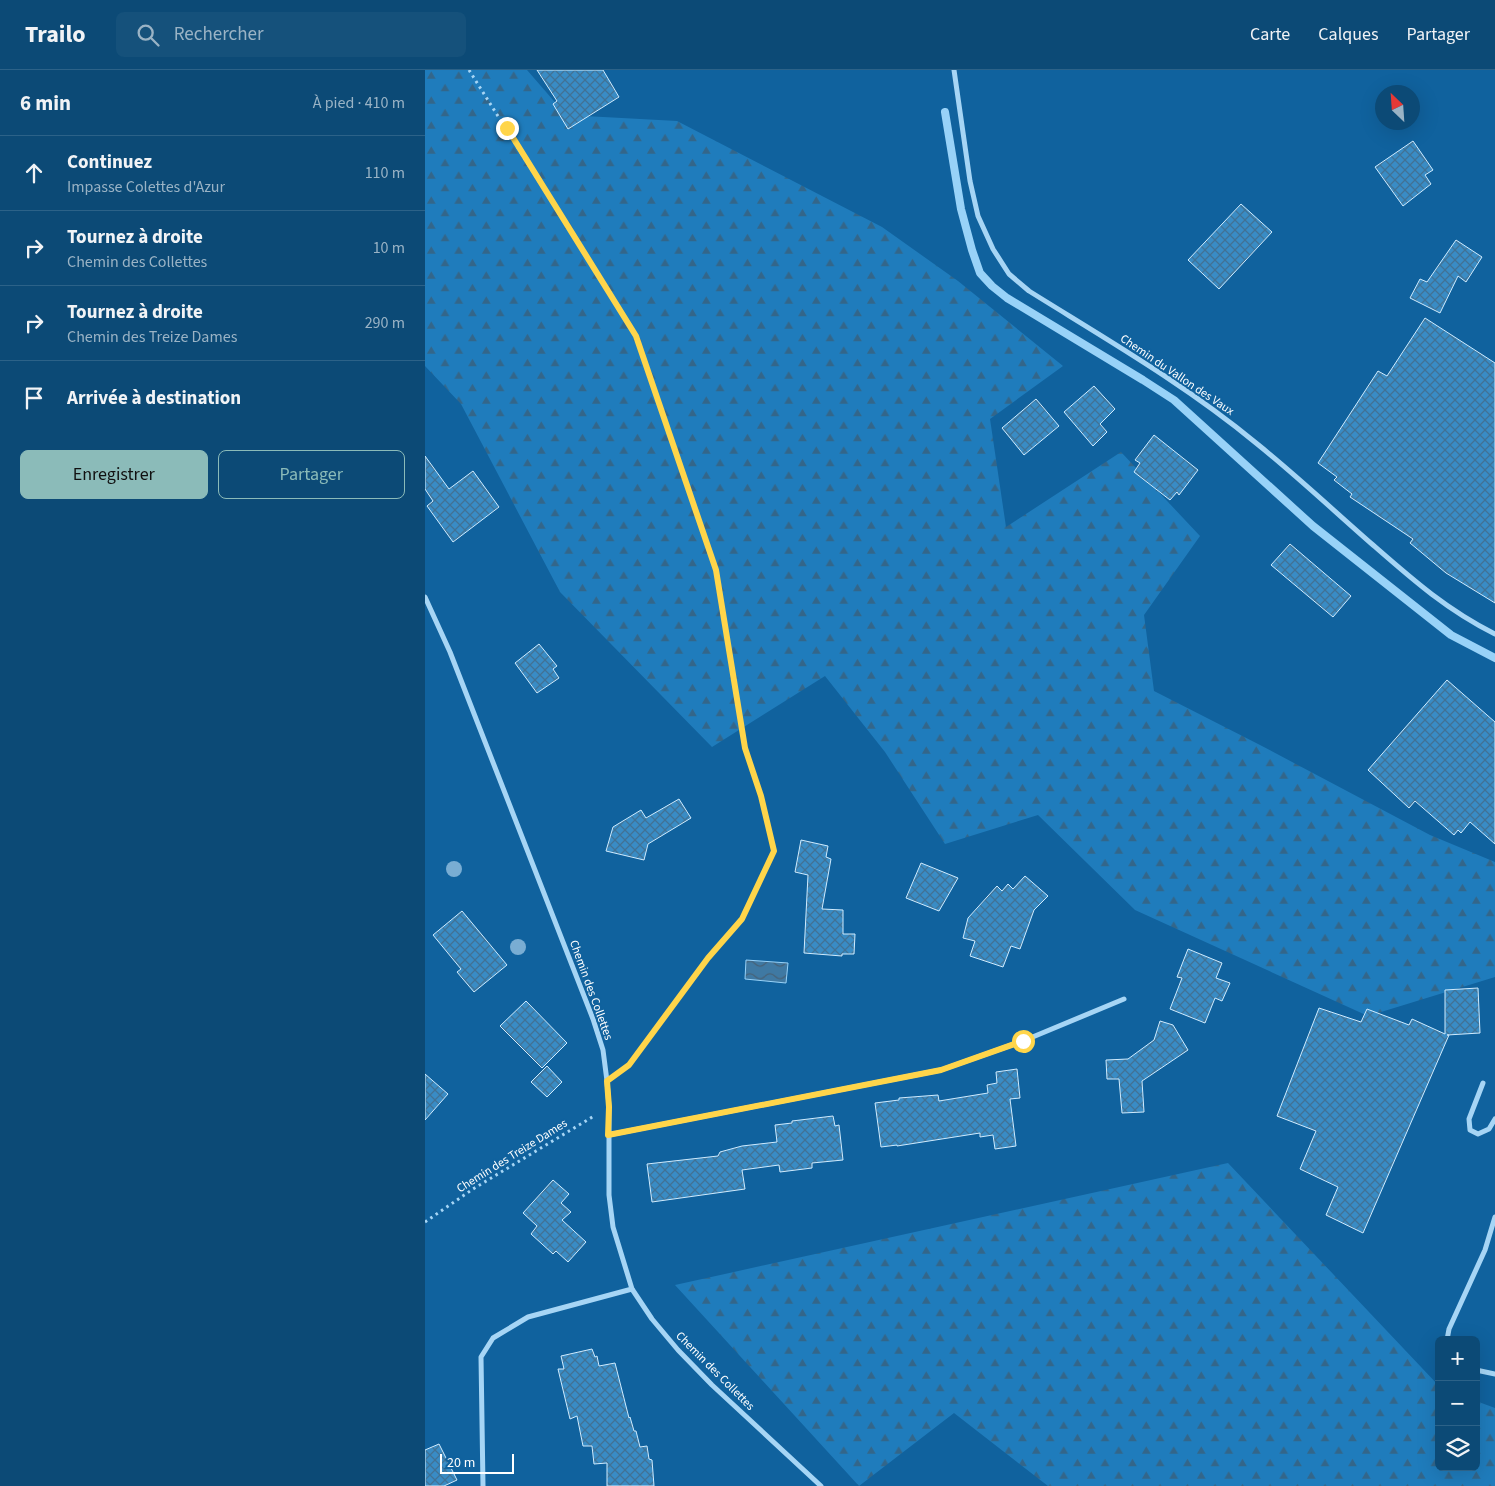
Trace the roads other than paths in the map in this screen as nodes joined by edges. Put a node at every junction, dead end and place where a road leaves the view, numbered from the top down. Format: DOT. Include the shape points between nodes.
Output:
graph roads {
  1 [pos="954,70"];
  2 [pos="425,597"];
  3 [pos="1495,634"];
  4 [pos="1124,998"];
  5 [pos="1483,1083"];
  6 [pos="1495,1119"];
  7 [pos="608,1135"];
  8 [pos="1495,1218"];
  9 [pos="631,1289"];
  10 [pos="1448,1336"];
  11 [pos="1480,1371"];
  12 [pos="1495,1374"];
  13 [pos="483,1486"];
  14 [pos="821,1486"];
  1 -- 3 [label="street, Chemin du Vallon des Vaux" via="978,216 1009,274 1029,291 1208,406 1256,442 1422,588 1468,620"];
  2 -- 7 [label="street, Chemin des Collettes" via="593,1019 603,1050 609,1107"];
  4 -- 7 [label="street" via="1023,1041 941,1070"];
  5 -- 6 [label="street" via="1469,1119 1470,1130 1478,1134 1489,1129"];
  7 -- 9 [label="street, Chemin des Collettes" via="613,1227"];
  8 -- 10 [label="street" via="1485,1250"];
  9 -- 13 [label="street" via="528,1317 493,1338 481,1357"];
  9 -- 14 [label="street, Chemin des Collettes" via="651,1319 705,1378"];
  11 -- 12 [label="street"];
}
